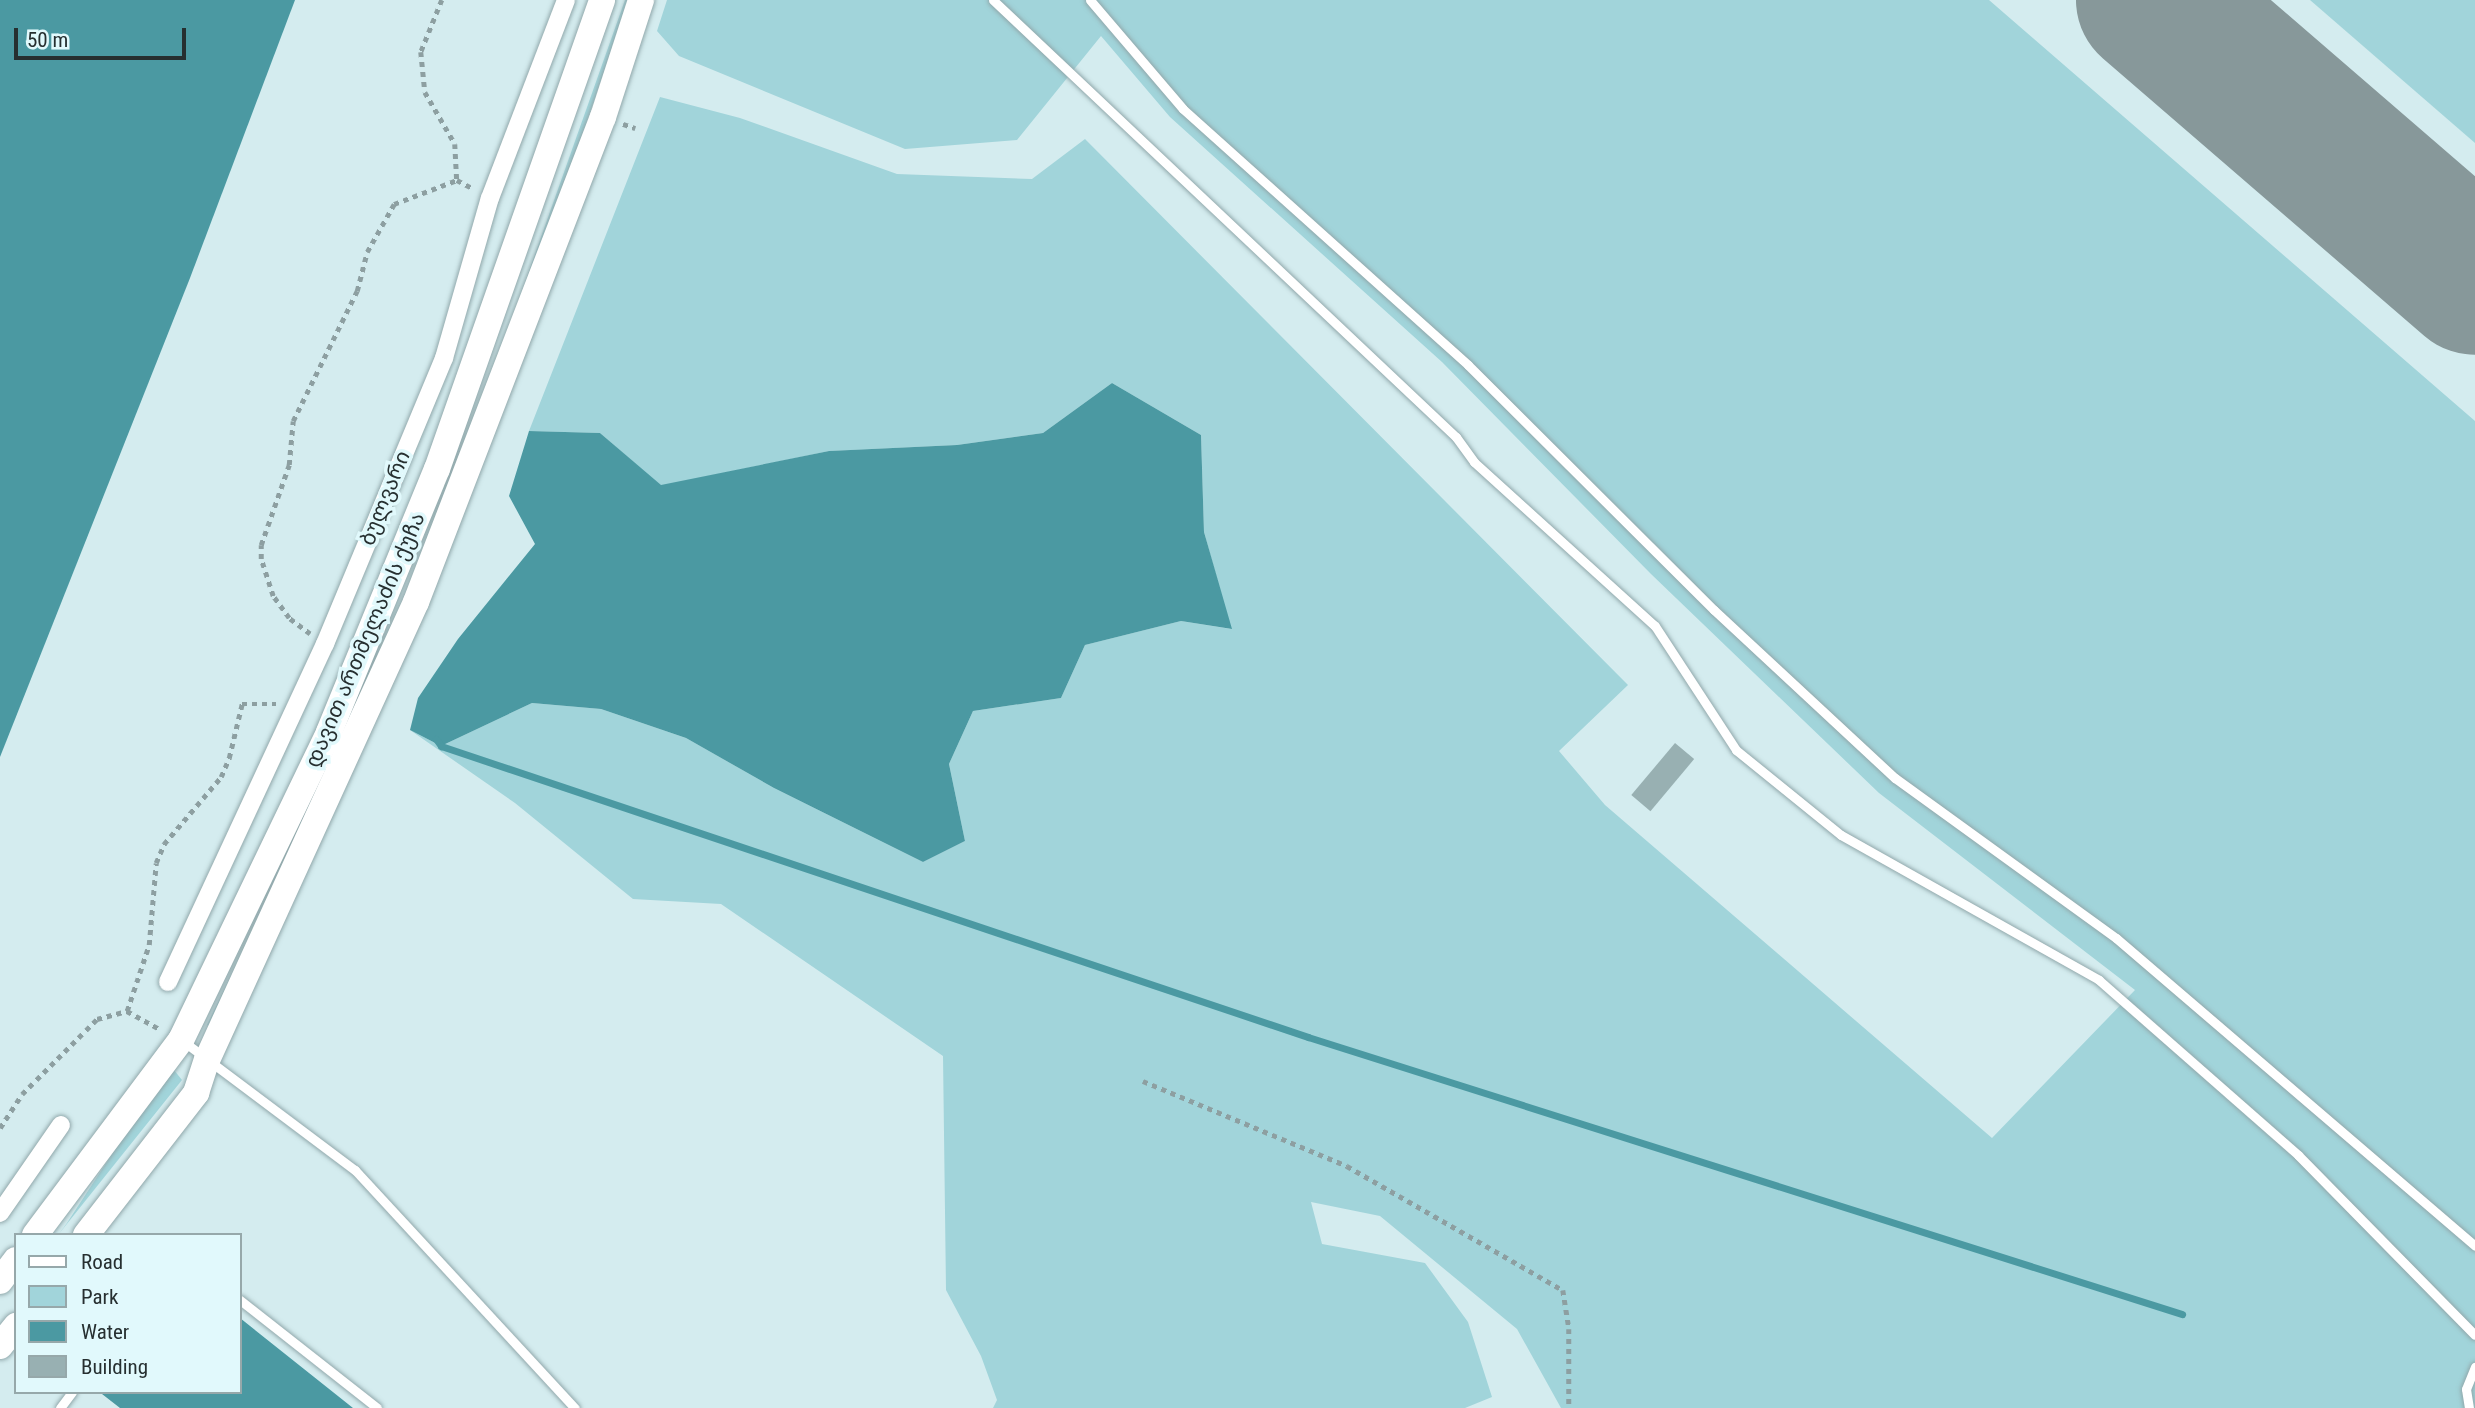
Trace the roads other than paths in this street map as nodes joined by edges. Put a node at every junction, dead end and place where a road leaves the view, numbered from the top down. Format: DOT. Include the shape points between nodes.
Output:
graph roads {
  1 [pos="566,0"];
  2 [pos="602,0"];
  3 [pos="641,0"];
  4 [pos="993,0"];
  5 [pos="1090,0"];
  6 [pos="168,982"];
  7 [pos="181,1040"];
  8 [pos="207,1060"];
  9 [pos="61,1125"];
  10 [pos="0,1213"];
  11 [pos="36,1233"];
  12 [pos="88,1233"];
  13 [pos="2475,1246"];
  14 [pos="14,1263"];
  15 [pos="0,1281"];
  16 [pos="242,1302"];
  17 [pos="14,1328"];
  18 [pos="2475,1335"];
  19 [pos="0,1346"];
  20 [pos="2475,1367"];
  21 [pos="377,1408"];
  22 [pos="575,1408"];
  23 [pos="2469,1408"];
  1 -- 6 [label="street, ბულვარი" via="490,198 444,358 325,644"];
  2 -- 7 [label="street, დავით ართმელაძის ქუჩა" via="432,482 329,732"];
  3 -- 8 [label="street, დავით ართმელაძის ქუჩა" via="603,117 416,602"];
  4 -- 18 [label="lane" via="1456,437 1474,462 1654,626 1736,750 1841,835 2099,981 2298,1154"];
  5 -- 13 [label="lane" via="1183,109 1468,365 1714,610 1895,778 2116,938"];
  7 -- 8 [label="lane"];
  7 -- 11 [label="street, დავით ართმელაძის ქუჩა"];
  8 -- 12 [label="street, დავით ართმელაძის ქუჩა" via="196,1093"];
  8 -- 22 [label="lane" via="355,1170"];
  9 -- 10 [label="street"];
  14 -- 15 [label="street"];
  16 -- 21 [label="lane"];
  17 -- 19 [label="street"];
  20 -- 23 [label="lane" via="2466,1389"];
}
